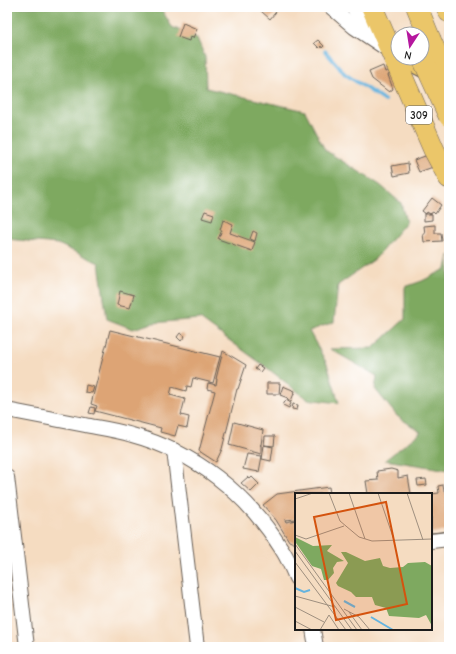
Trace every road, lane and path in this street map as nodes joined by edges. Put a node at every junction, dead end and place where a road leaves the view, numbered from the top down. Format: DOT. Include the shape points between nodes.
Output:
graph roads {
  1 [pos="331,7"];
  2 [pos="354,7"];
  3 [pos="372,7"];
  4 [pos="401,7"];
  5 [pos="417,7"];
  6 [pos="447,7"];
  7 [pos="449,12"];
  8 [pos="411,26"];
  9 [pos="418,26"];
  10 [pos="390,47"];
  11 [pos="390,49"];
  12 [pos="390,50"];
  13 [pos="430,56"];
  14 [pos="398,66"];
  15 [pos="420,66"];
  16 [pos="429,66"];
  17 [pos="449,82"];
  18 [pos="449,116"];
  19 [pos="449,178"];
  20 [pos="7,410"];
  21 [pos="174,450"];
  22 [pos="7,477"];
  23 [pos="449,539"];
  24 [pos="432,541"];
  25 [pos="291,557"];
  26 [pos="295,574"];
  27 [pos="313,630"];
  28 [pos="27,647"];
  29 [pos="197,647"];
  30 [pos="316,647"];
  1 -- 12 [label="street" via="354,27"];
  2 -- 11 [label="street"];
  3 -- 10 [label="highway, 309"];
  4 -- 8 [label="highway, 309"];
  5 -- 9 [label="highway, 309"];
  6 -- 7 [label="highway"];
  13 -- 17 [label="highway, 309, bridge"];
  14 -- 19 [label="highway, 309" via="434,150"];
  15 -- 17 [label="main road"];
  16 -- 18 [label="highway, 309, bridge"];
  20 -- 21 [label="street" via="131,434"];
  21 -- 25 [label="street" via="226,484 254,512"];
  21 -- 29 [label="street"];
  22 -- 28 [label="street"];
  23 -- 24 [label="street"];
  25 -- 26 [label="street"];
  27 -- 30 [label="street"];
}
